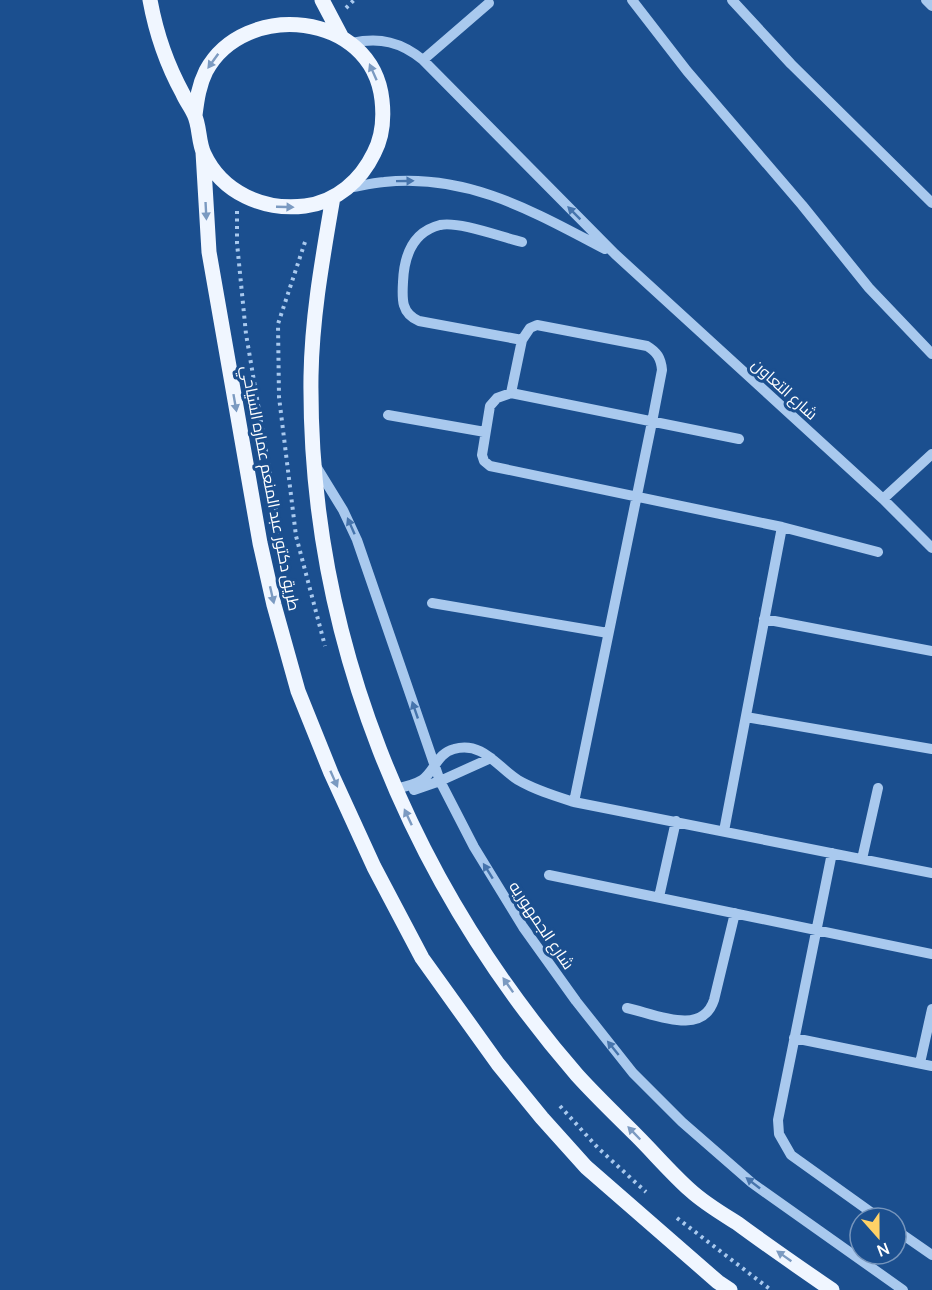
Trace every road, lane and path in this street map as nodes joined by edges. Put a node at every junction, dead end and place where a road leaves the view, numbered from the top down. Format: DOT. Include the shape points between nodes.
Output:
graph roads {
  1 [pos="150,0"];
  2 [pos="322,0"];
  3 [pos="632,0"];
  4 [pos="732,0"];
  5 [pos="926,0"];
  6 [pos="489,3"];
  7 [pos="932,6"];
  8 [pos="347,40"];
  9 [pos="423,60"];
  10 [pos="195,115"];
  11 [pos="203,152"];
  12 [pos="347,188"];
  13 [pos="333,197"];
  14 [pos="932,203"];
  15 [pos="522,242"];
  16 [pos="615,254"];
  17 [pos="522,340"];
  18 [pos="932,354"];
  19 [pos="511,393"];
  20 [pos="388,414"];
  21 [pos="652,422"];
  22 [pos="485,432"];
  23 [pos="739,439"];
  24 [pos="932,454"];
  25 [pos="314,463"];
  26 [pos="636,496"];
  27 [pos="883,499"];
  28 [pos="782,527"];
  29 [pos="932,548"];
  30 [pos="878,552"];
  31 [pos="432,603"];
  32 [pos="764,619"];
  33 [pos="608,633"];
  34 [pos="932,651"];
  35 [pos="746,717"];
  36 [pos="932,749"];
  37 [pos="491,758"];
  38 [pos="434,766"];
  39 [pos="440,781"];
  40 [pos="878,788"];
  41 [pos="397,792"];
  42 [pos="574,802"];
  43 [pos="676,821"];
  44 [pos="724,831"];
  45 [pos="832,853"];
  46 [pos="862,859"];
  47 [pos="932,873"];
  48 [pos="549,875"];
  49 [pos="659,897"];
  50 [pos="735,913"];
  51 [pos="817,930"];
  52 [pos="932,954"];
  53 [pos="627,1008"];
  54 [pos="932,1010"];
  55 [pos="794,1038"];
  56 [pos="920,1063"];
  57 [pos="932,1066"];
  58 [pos="862,1206"];
  59 [pos="908,1238"];
  60 [pos="932,1255"];
  61 [pos="730,1290"];
  62 [pos="832,1290"];
  63 [pos="903,1290"];
  1 -- 10 [label="main road" via="165,54"];
  2 -- 8 [label="main road"];
  3 -- 18 [label="street" via="687,72 869,288"];
  4 -- 14 [label="street"];
  5 -- 7 [label="street"];
  6 -- 9 [label="street"];
  8 -- 9 [label="street, شارع التعاون" via="390,42"];
  8 -- 10 [label="main road, one-way" via="329,28 307,21 260,24 220,50 198,91"];
  12 -- 8 [label="main road, one-way" via="375,152 384,117 381,89 370,64"];
  16 -- 9 [label="street, شارع التعاون, one-way"];
  10 -- 11 [label="main road"];
  11 -- 13 [label="main road, one-way" via="230,187 269,206 291,208"];
  11 -- 61 [label="main road, طريق دكتور عبد المنعم عماره السياحي, one-way" via="208,252 274,605 298,691 374,867 422,958 542,1118 586,1167"];
  12 -- 13 [label="main road"];
  12 -- 16 [label="street, شارع التعاون, one-way" via="385,182 461,185 532,211"];
  13 -- 25 [label="main road" via="318,285 312,363"];
  15 -- 17 [label="street" via="450,224 426,231 408,250 402,301 408,313 419,321"];
  16 -- 27 [label="street, شارع التعاون"];
  17 -- 19 [label="street"];
  17 -- 21 [label="street" via="530,328 545,326 654,350 662,370"];
  19 -- 21 [label="street"];
  19 -- 22 [label="street" via="497,398 490,406"];
  20 -- 22 [label="street"];
  21 -- 23 [label="street"];
  21 -- 26 [label="street"];
  22 -- 26 [label="street" via="482,455 490,466"];
  24 -- 27 [label="street"];
  38 -- 25 [label="street, شارع الجمهوريه, one-way" via="357,540"];
  25 -- 41 [label="main road" via="320,528 347,654 366,716"];
  26 -- 28 [label="street"];
  26 -- 33 [label="street"];
  27 -- 29 [label="street, شارع التعاون"];
  28 -- 30 [label="street"];
  28 -- 32 [label="street"];
  31 -- 33 [label="street"];
  32 -- 34 [label="street"];
  32 -- 35 [label="street"];
  33 -- 42 [label="street"];
  35 -- 36 [label="street"];
  35 -- 44 [label="street"];
  37 -- 38 [label="street" via="474,748 462,747 444,753"];
  37 -- 39 [label="street"];
  37 -- 42 [label="street" via="517,780"];
  38 -- 39 [label="street, شارع الجمهوريه"];
  38 -- 41 [label="street" via="418,783"];
  39 -- 41 [label="street"];
  63 -- 39 [label="street, شارع الجمهوريه, one-way" via="752,1183 633,1073 523,927 474,847"];
  40 -- 46 [label="street"];
  62 -- 41 [label="main road, one-way" via="692,1192 578,1076 482,948 448,893"];
  42 -- 43 [label="street"];
  43 -- 44 [label="street"];
  43 -- 49 [label="street"];
  44 -- 45 [label="street"];
  45 -- 46 [label="street"];
  45 -- 51 [label="street"];
  46 -- 47 [label="street"];
  48 -- 49 [label="street"];
  49 -- 50 [label="street"];
  50 -- 51 [label="street"];
  50 -- 53 [label="street" via="709,1012 698,1020 685,1022"];
  51 -- 52 [label="street"];
  51 -- 55 [label="street"];
  54 -- 56 [label="street"];
  55 -- 56 [label="street"];
  55 -- 58 [label="street" via="778,1120 779,1134 791,1155"];
  56 -- 57 [label="street"];
  59 -- 60 [label="street"];
}
